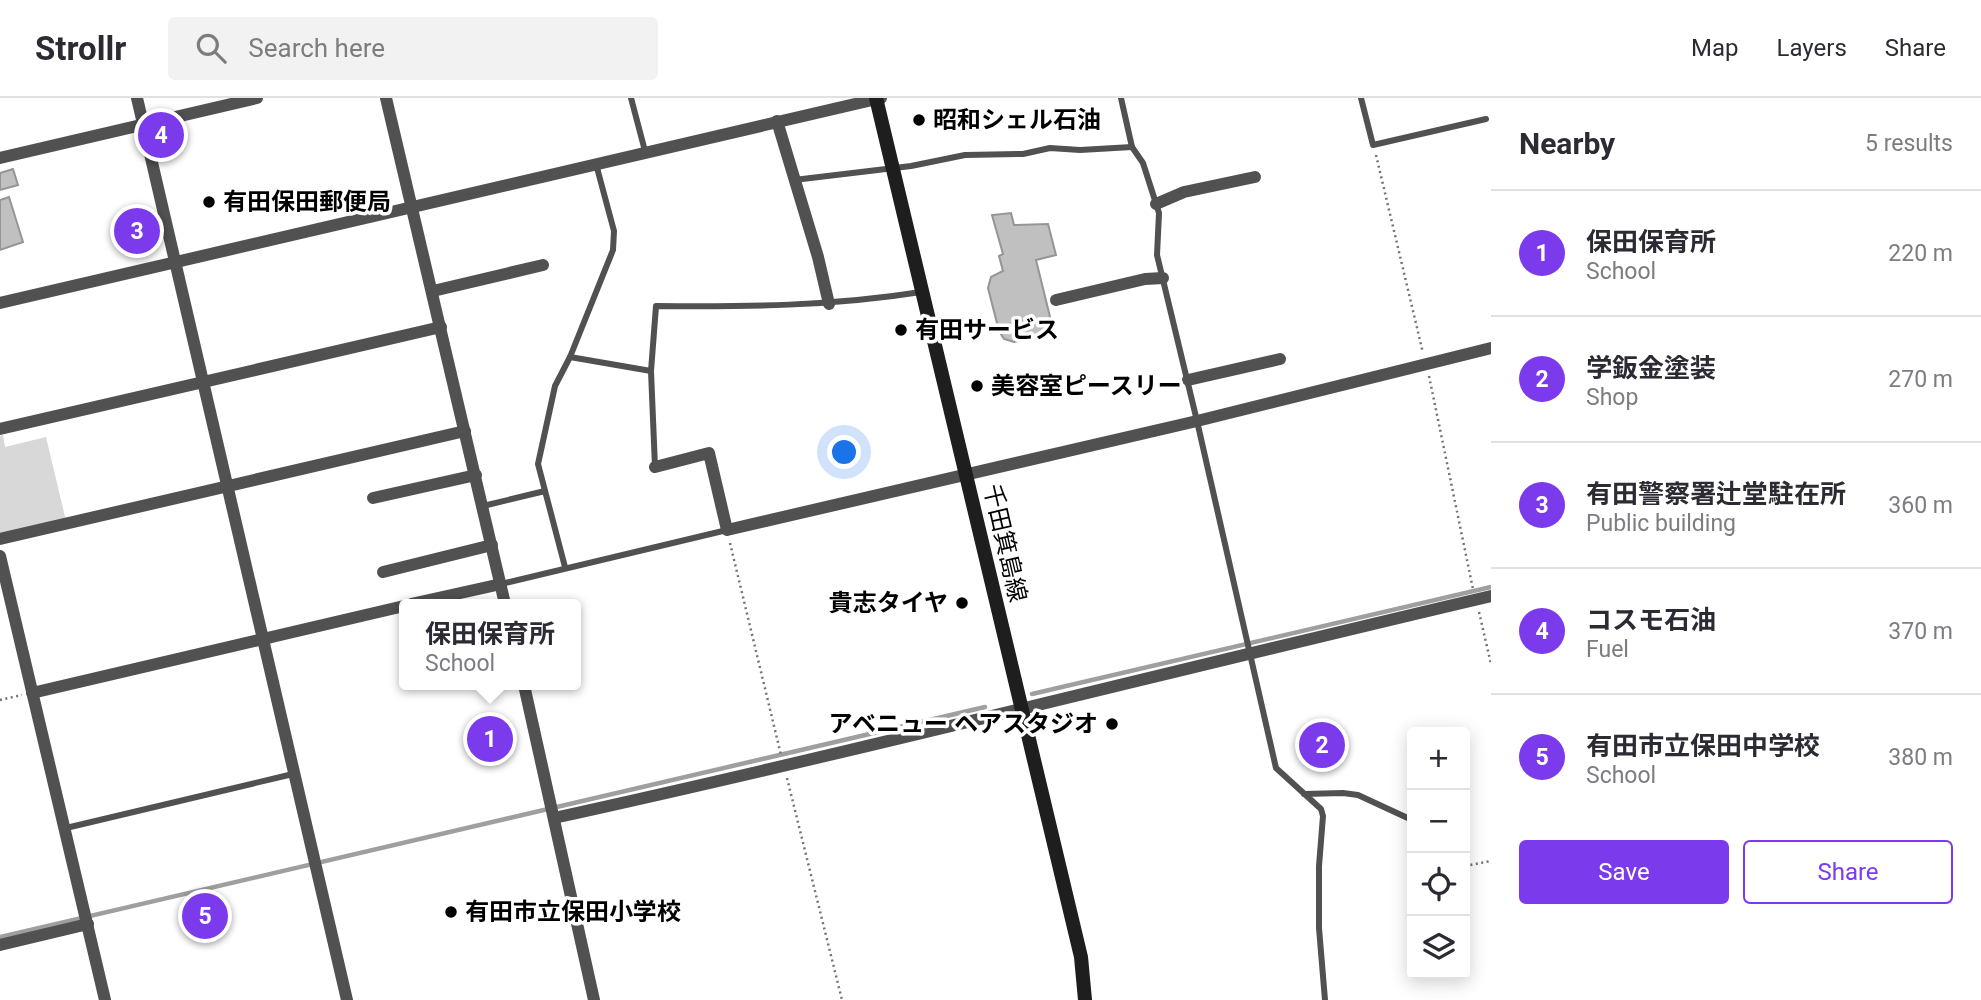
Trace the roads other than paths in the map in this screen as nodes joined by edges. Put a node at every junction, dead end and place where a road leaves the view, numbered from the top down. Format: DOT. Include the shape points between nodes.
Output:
graph roads {
  1 [pos="137,98"];
  2 [pos="257,98"];
  3 [pos="386,98"];
  4 [pos="631,98"];
  5 [pos="878,98"];
  6 [pos="1121,98"];
  7 [pos="1361,98"];
  8 [pos="1486,119"];
  9 [pos="776,121"];
  10 [pos="144,125"];
  11 [pos="1132,147"];
  12 [pos="645,151"];
  13 [pos="0,158"];
  14 [pos="595,163"];
  15 [pos="892,168"];
  16 [pos="1255,177"];
  17 [pos="794,180"];
  18 [pos="1156,204"];
  19 [pos="412,206"];
  20 [pos="176,262"];
  21 [pos="543,265"];
  22 [pos="1163,278"];
  23 [pos="433,291"];
  24 [pos="921,292"];
  25 [pos="1056,300"];
  26 [pos="0,303"];
  27 [pos="829,304"];
  28 [pos="441,327"];
  29 [pos="1491,348"];
  30 [pos="570,357"];
  31 [pos="1280,359"];
  32 [pos="651,371"];
  33 [pos="1188,380"];
  34 [pos="205,382"];
  35 [pos="1197,421"];
  36 [pos="0,429"];
  37 [pos="465,431"];
  38 [pos="656,467"];
  39 [pos="965,474"];
  40 [pos="476,475"];
  41 [pos="229,488"];
  42 [pos="545,491"];
  43 [pos="373,498"];
  44 [pos="483,506"];
  45 [pos="727,530"];
  46 [pos="0,539"];
  47 [pos="492,545"];
  48 [pos="0,556"];
  49 [pos="565,567"];
  50 [pos="383,572"];
  51 [pos="501,584"];
  52 [pos="1491,596"];
  53 [pos="434,599"];
  54 [pos="504,599"];
  55 [pos="399,607"];
  56 [pos="264,637"];
  57 [pos="1250,652"];
  58 [pos="525,690"];
  59 [pos="32,693"];
  60 [pos="1021,710"];
  61 [pos="295,773"];
  62 [pos="1303,794"];
  63 [pos="554,818"];
  64 [pos="1407,818"];
  65 [pos="66,828"];
  66 [pos="88,924"];
  67 [pos="0,945"];
  68 [pos="105,1000"];
  69 [pos="347,1000"];
  70 [pos="594,1000"];
  71 [pos="1085,1000"];
  72 [pos="1325,1000"];
  1 -- 10 [label="street"];
  2 -- 10 [label="street"];
  3 -- 19 [label="street"];
  4 -- 12 [label="lane"];
  5 -- 9 [label="street"];
  5 -- 15 [label="main road, 千田箕島線"];
  6 -- 11 [label="lane"];
  7 -- 8 [label="lane" via="1373,145"];
  9 -- 12 [label="street"];
  9 -- 17 [label="street"];
  10 -- 13 [label="street"];
  10 -- 20 [label="street"];
  11 -- 15 [label="lane" via="965,155"];
  11 -- 18 [label="lane" via="1143,163"];
  12 -- 14 [label="street"];
  14 -- 19 [label="street"];
  14 -- 30 [label="lane" via="614,241 611,259"];
  15 -- 17 [label="lane"];
  15 -- 24 [label="main road, 千田箕島線"];
  16 -- 18 [label="street" via="1197,189"];
  17 -- 27 [label="street"];
  18 -- 22 [label="lane" via="1157,255"];
  19 -- 20 [label="street"];
  19 -- 23 [label="street"];
  20 -- 26 [label="street"];
  20 -- 34 [label="street"];
  21 -- 23 [label="street"];
  22 -- 25 [label="street"];
  22 -- 33 [label="lane"];
  23 -- 28 [label="street"];
  24 -- 27 [label="lane"];
  24 -- 39 [label="main road, 千田箕島線"];
  27 -- 32 [label="lane" via="656,306"];
  28 -- 34 [label="street"];
  28 -- 37 [label="street"];
  29 -- 35 [label="street"];
  30 -- 32 [label="lane"];
  30 -- 42 [label="lane" via="555,386 538,457"];
  31 -- 33 [label="street"];
  32 -- 38 [label="lane"];
  33 -- 35 [label="lane"];
  34 -- 36 [label="street"];
  34 -- 41 [label="street"];
  35 -- 39 [label="street"];
  35 -- 57 [label="lane"];
  37 -- 40 [label="street"];
  37 -- 41 [label="street"];
  38 -- 45 [label="street" via="709,453"];
  39 -- 45 [label="street"];
  39 -- 60 [label="main road, 千田箕島線"];
  40 -- 43 [label="street"];
  40 -- 44 [label="street"];
  41 -- 46 [label="street"];
  41 -- 56 [label="street"];
  42 -- 44 [label="lane"];
  42 -- 49 [label="lane"];
  44 -- 47 [label="street"];
  45 -- 49 [label="lane"];
  47 -- 50 [label="street"];
  47 -- 51 [label="street"];
  48 -- 59 [label="street"];
  49 -- 51 [label="lane"];
  51 -- 53 [label="street"];
  51 -- 54 [label="street"];
  52 -- 57 [label="street"];
  55 -- 56 [label="street"];
  56 -- 59 [label="street"];
  56 -- 61 [label="street"];
  57 -- 60 [label="street"];
  57 -- 62 [label="lane" via="1276,768"];
  58 -- 63 [label="street"];
  59 -- 65 [label="street"];
  60 -- 63 [label="street"];
  60 -- 71 [label="main road, 千田箕島線" via="1081,957"];
  61 -- 65 [label="lane"];
  61 -- 69 [label="street"];
  62 -- 64 [label="lane" via="1358,795"];
  62 -- 72 [label="lane" via="1323,816 1319,928"];
  63 -- 70 [label="street"];
  65 -- 66 [label="street"];
  66 -- 67 [label="street"];
  66 -- 68 [label="street"];
}
